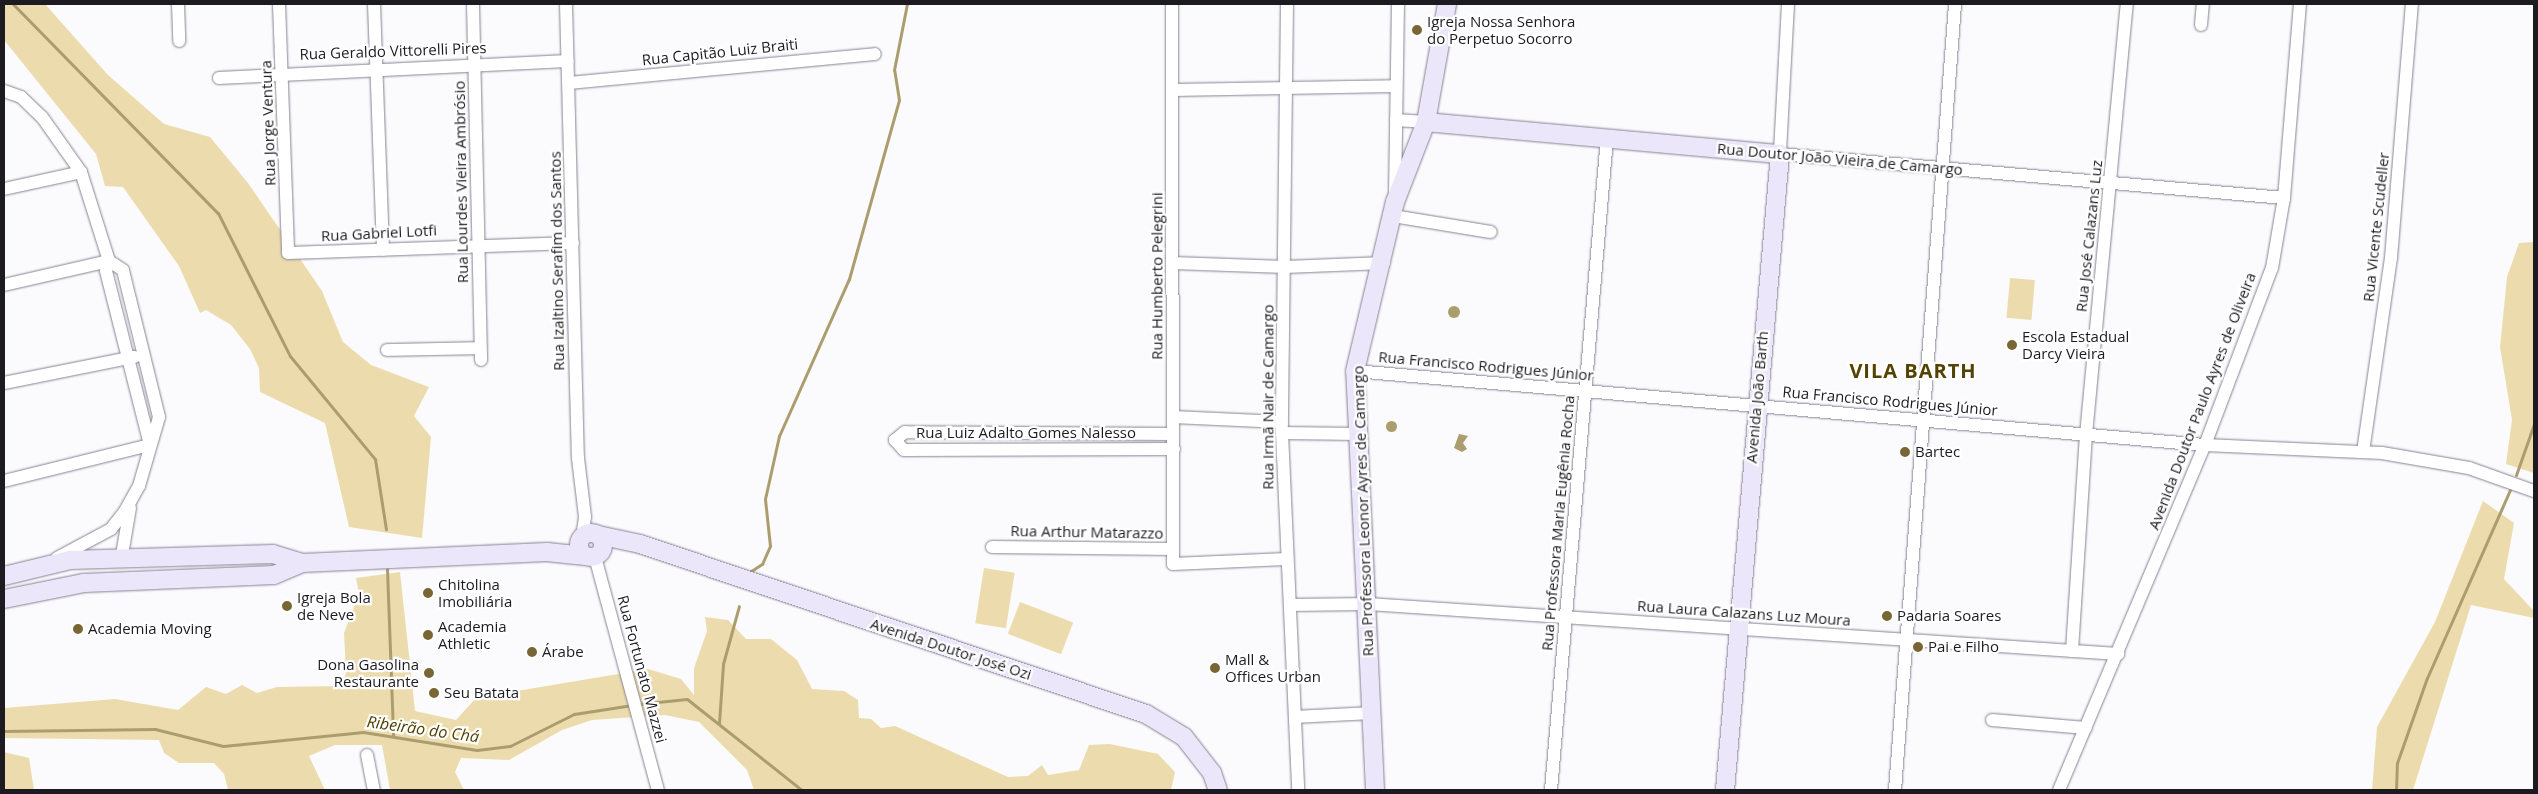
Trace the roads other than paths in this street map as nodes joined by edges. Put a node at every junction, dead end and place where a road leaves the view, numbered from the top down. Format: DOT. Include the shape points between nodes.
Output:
graph roads {
  1 [pos="178,4"];
  2 [pos="279,4"];
  3 [pos="374,4"];
  4 [pos="473,4"];
  5 [pos="566,4"];
  6 [pos="1172,4"];
  7 [pos="1287,4"];
  8 [pos="1398,4"];
  9 [pos="1447,4"];
  10 [pos="1788,4"];
  11 [pos="1954,4"];
  12 [pos="2127,4"];
  13 [pos="2203,4"];
  14 [pos="2300,4"];
  15 [pos="2412,4"];
  16 [pos="2201,25"];
  17 [pos="179,41"];
  18 [pos="875,54"];
  19 [pos="568,61"];
  20 [pos="475,64"];
  21 [pos="376,68"];
  22 [pos="283,71"];
  23 [pos="219,78"];
  24 [pos="568,83"];
  25 [pos="1394,86"];
  26 [pos="1287,89"];
  27 [pos="4,90"];
  28 [pos="1173,90"];
  29 [pos="1396,120"];
  30 [pos="1426,122"];
  31 [pos="1606,138"];
  32 [pos="1780,154"];
  33 [pos="1944,168"];
  34 [pos="81,172"];
  35 [pos="2111,183"];
  36 [pos="4,189"];
  37 [pos="2284,198"];
  38 [pos="1394,209"];
  39 [pos="1492,232"];
  40 [pos="288,241"];
  41 [pos="573,242"];
  42 [pos="478,244"];
  43 [pos="383,250"];
  44 [pos="109,261"];
  45 [pos="1384,262"];
  46 [pos="1173,263"];
  47 [pos="1285,267"];
  48 [pos="4,285"];
  49 [pos="387,350"];
  50 [pos="144,355"];
  51 [pos="127,358"];
  52 [pos="1355,372"];
  53 [pos="4,383"];
  54 [pos="1585,391"];
  55 [pos="1756,406"];
  56 [pos="1173,418"];
  57 [pos="1924,420"];
  58 [pos="1282,427"];
  59 [pos="987,433"];
  60 [pos="1077,433"];
  61 [pos="1173,434"];
  62 [pos="1359,434"];
  63 [pos="2086,435"];
  64 [pos="150,445"];
  65 [pos="2204,445"];
  66 [pos="988,449"];
  67 [pos="1174,449"];
  68 [pos="1078,450"];
  69 [pos="2363,452"];
  70 [pos="4,481"];
  71 [pos="2534,491"];
  72 [pos="131,500"];
  73 [pos="591,545"];
  74 [pos="992,547"];
  75 [pos="1173,549"];
  76 [pos="1286,560"];
  77 [pos="122,561"];
  78 [pos="302,563"];
  79 [pos="45,564"];
  80 [pos="4,576"];
  81 [pos="4,599"];
  82 [pos="1368,604"];
  83 [pos="1290,605"];
  84 [pos="1566,617"];
  85 [pos="1739,629"];
  86 [pos="1907,640"];
  87 [pos="2072,651"];
  88 [pos="2118,654"];
  89 [pos="1371,713"];
  90 [pos="1295,717"];
  91 [pos="1992,720"];
  92 [pos="2086,728"];
  93 [pos="367,755"];
  94 [pos="374,790"];
  95 [pos="658,790"];
  96 [pos="1218,790"];
  97 [pos="1298,790"];
  98 [pos="1375,790"];
  99 [pos="1552,790"];
  100 [pos="1725,790"];
  101 [pos="1895,790"];
  102 [pos="2059,790"];
  1 -- 17 [label="street"];
  2 -- 22 [label="street, Rua Jorge Ventura"];
  3 -- 21 [label="street"];
  4 -- 20 [label="street, Rua Lourdes Vieira Ambrósio"];
  5 -- 19 [label="street, Rua Izaltino Serafim dos Santos"];
  6 -- 28 [label="street, Rua Humberto Pelegrini"];
  7 -- 26 [label="street, Rua Irmã Nair de Camargo"];
  8 -- 25 [label="street"];
  9 -- 30 [label="main road, Rua Professora Leonor Ayres de Camargo"];
  10 -- 32 [label="street, Avenida João Barth"];
  11 -- 33 [label="street"];
  12 -- 35 [label="street, Rua José Calazans Luz"];
  13 -- 16 [label="street"];
  14 -- 37 [label="street, Avenida Doutor Paulo Ayres de Oliveira"];
  15 -- 69 [label="street, Rua Vicente Scudeller" via="2391,258"];
  18 -- 24 [label="street, Rua Capitão Luiz Braiti"];
  19 -- 20 [label="street, Rua Geraldo Vittorelli Pires"];
  19 -- 24 [label="street, Rua Izaltino Serafim dos Santos"];
  20 -- 21 [label="street, Rua Geraldo Vittorelli Pires"];
  20 -- 42 [label="street, Rua Lourdes Vieira Ambrósio"];
  21 -- 22 [label="street, Rua Geraldo Vittorelli Pires"];
  21 -- 43 [label="street"];
  22 -- 23 [label="street, Rua Geraldo Vittorelli Pires"];
  22 -- 40 [label="street, Rua Jorge Ventura"];
  24 -- 41 [label="street, Rua Izaltino Serafim dos Santos"];
  25 -- 26 [label="street"];
  25 -- 29 [label="street"];
  26 -- 28 [label="street"];
  26 -- 47 [label="street, Rua Irmã Nair de Camargo"];
  27 -- 34 [label="street" via="21,97 42,117"];
  28 -- 46 [label="street, Rua Humberto Pelegrini"];
  29 -- 30 [label="street, Rua Doutor João Vieira de Camargo"];
  29 -- 38 [label="street"];
  30 -- 31 [label="main road, Rua Doutor João Vieira de Camargo"];
  30 -- 38 [label="main road, Rua Professora Leonor Ayres de Camargo"];
  31 -- 32 [label="main road, Rua Doutor João Vieira de Camargo"];
  31 -- 54 [label="street, Rua Professora Maria Eugênia Rocha"];
  32 -- 33 [label="street, Rua Doutor João Vieira de Camargo"];
  32 -- 55 [label="main road, Avenida João Barth"];
  33 -- 35 [label="street, Rua Doutor João Vieira de Camargo"];
  33 -- 57 [label="street"];
  34 -- 36 [label="street"];
  34 -- 44 [label="street"];
  35 -- 37 [label="street, Rua Doutor João Vieira de Camargo"];
  35 -- 63 [label="street, Rua José Calazans Luz"];
  37 -- 65 [label="street, Avenida Doutor Paulo Ayres de Oliveira" via="2272,268"];
  38 -- 39 [label="street"];
  38 -- 45 [label="main road, Rua Professora Leonor Ayres de Camargo"];
  40 -- 43 [label="street, Rua Gabriel Lotfi" via="288,253"];
  41 -- 42 [label="street, Rua Gabriel Lotfi"];
  41 -- 73 [label="street, Rua Izaltino Serafim dos Santos" via="578,458"];
  42 -- 43 [label="street, Rua Gabriel Lotfi"];
  42 -- 49 [label="street, Rua Lourdes Vieira Ambrósio" via="481,354"];
  44 -- 48 [label="street"];
  44 -- 50 [label="street" via="123,270"];
  44 -- 51 [label="street" via="106,271"];
  45 -- 47 [label="street"];
  45 -- 52 [label="main road, Rua Professora Leonor Ayres de Camargo" via="1360,339"];
  46 -- 47 [label="street"];
  46 -- 56 [label="street, Rua Humberto Pelegrini"];
  47 -- 58 [label="street, Rua Irmã Nair de Camargo"];
  50 -- 51 [label="street"];
  50 -- 64 [label="street" via="159,417"];
  51 -- 53 [label="street"];
  51 -- 64 [label="street"];
  52 -- 54 [label="street, Rua Francisco Rodrigues Júnior"];
  52 -- 62 [label="main road, Rua Professora Leonor Ayres de Camargo"];
  54 -- 55 [label="street, Rua Francisco Rodrigues Júnior"];
  54 -- 84 [label="street, Rua Professora Maria Eugênia Rocha"];
  55 -- 57 [label="street, Rua Francisco Rodrigues Júnior"];
  55 -- 85 [label="main road, Avenida João Barth"];
  56 -- 58 [label="street"];
  56 -- 61 [label="street, Rua Humberto Pelegrini"];
  57 -- 63 [label="street, Rua Francisco Rodrigues Júnior"];
  57 -- 86 [label="street"];
  58 -- 62 [label="street"];
  58 -- 76 [label="street, Rua Irmã Nair de Camargo"];
  59 -- 60 [label="street, Rua Luiz Adalto Gomes Nalesso"];
  59 -- 66 [label="street"];
  59 -- 66 [label="street, Rua Luiz Adalto Gomes Nalesso" via="905,432 896,440 904,450"];
  60 -- 61 [label="street, Rua Luiz Adalto Gomes Nalesso"];
  60 -- 68 [label="street"];
  61 -- 67 [label="street, Rua Humberto Pelegrini"];
  62 -- 82 [label="main road, Rua Professora Leonor Ayres de Camargo"];
  63 -- 65 [label="street, Rua Francisco Rodrigues Júnior"];
  63 -- 87 [label="street, Rua José Calazans Luz"];
  64 -- 70 [label="street"];
  64 -- 72 [label="street"];
  65 -- 69 [label="street, Rua Francisco Rodrigues Júnior"];
  65 -- 88 [label="street, Avenida Doutor Paulo Ayres de Oliveira"];
  66 -- 68 [label="street, Rua Luiz Adalto Gomes Nalesso"];
  67 -- 68 [label="street, Rua Luiz Adalto Gomes Nalesso"];
  67 -- 75 [label="street, Rua Humberto Pelegrini"];
  69 -- 71 [label="street, Rua Francisco Rodrigues Júnior" via="2469,468"];
  72 -- 77 [label="street"];
  72 -- 79 [label="street" via="111,529"];
  73 -- 78 [label="main road, Avenida Doutor José Ozi" via="547,552"];
  73 -- 95 [label="street, Rua Fortunato Mazzei"];
  73 -- 96 [label="main road, Avenida Doutor José Ozi" via="654,550 1146,714 1184,737 1212,773"];
  74 -- 75 [label="street, Rua Arthur Matarazzo"];
  75 -- 76 [label="street, Rua Arthur Matarazzo" via="1173,564"];
  76 -- 83 [label="street, Rua Irmã Nair de Camargo"];
  77 -- 78 [label="main road" via="273,554"];
  77 -- 79 [label="main road"];
  78 -- 81 [label="main road" via="274,575 84,583"];
  79 -- 80 [label="main road"];
  82 -- 83 [label="street"];
  82 -- 84 [label="street, Rua Laura Calazans Luz Moura"];
  82 -- 89 [label="main road, Rua Professora Leonor Ayres de Camargo"];
  83 -- 90 [label="street, Rua Irmã Nair de Camargo"];
  84 -- 85 [label="street, Rua Laura Calazans Luz Moura"];
  84 -- 99 [label="street, Rua Professora Maria Eugênia Rocha"];
  85 -- 86 [label="street, Rua Laura Calazans Luz Moura"];
  85 -- 100 [label="main road, Avenida João Barth"];
  86 -- 87 [label="street, Rua Laura Calazans Luz Moura"];
  86 -- 101 [label="street"];
  87 -- 88 [label="street, Rua Laura Calazans Luz Moura"];
  88 -- 92 [label="street, Avenida Doutor Paulo Ayres de Oliveira"];
  89 -- 90 [label="street"];
  89 -- 98 [label="main road, Rua Professora Leonor Ayres de Camargo"];
  90 -- 97 [label="street, Rua Irmã Nair de Camargo"];
  91 -- 92 [label="street"];
  92 -- 102 [label="street, Avenida Doutor Paulo Ayres de Oliveira"];
  93 -- 94 [label="street"];
}
